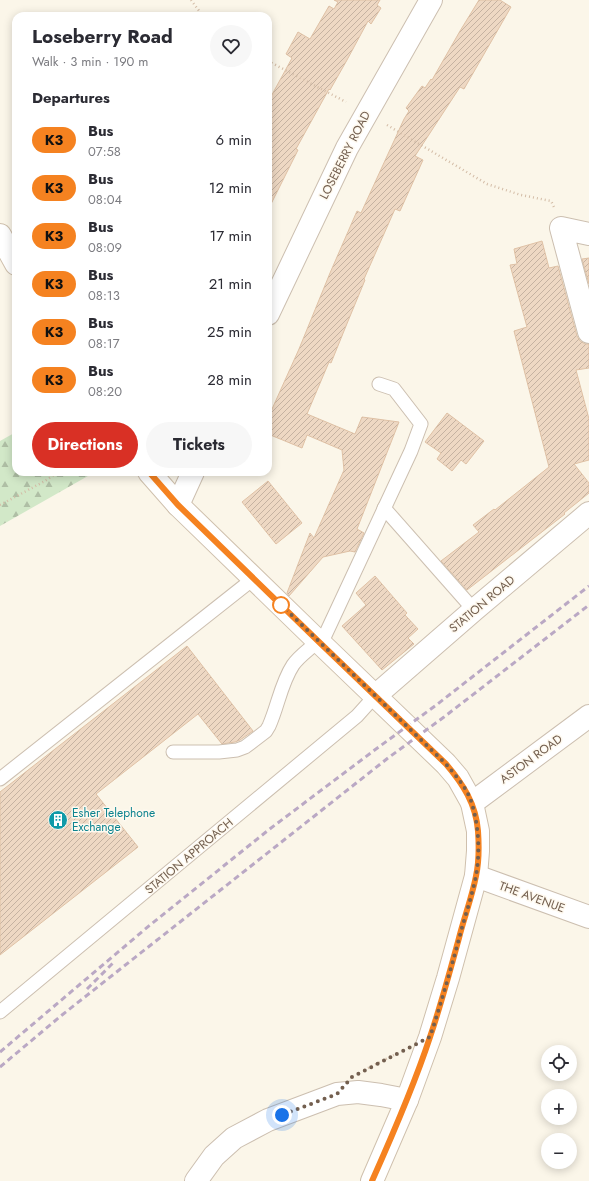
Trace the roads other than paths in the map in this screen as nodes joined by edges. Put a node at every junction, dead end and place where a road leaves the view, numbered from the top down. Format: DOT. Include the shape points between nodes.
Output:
graph roads {
  1 [pos="431,0"];
  2 [pos="589,234"];
  3 [pos="0,235"];
  4 [pos="12,257"];
  5 [pos="272,306"];
  6 [pos="589,332"];
  7 [pos="380,384"];
  8 [pos="153,476"];
  9 [pos="191,476"];
  10 [pos="178,505"];
  11 [pos="384,508"];
  12 [pos="589,513"];
  13 [pos="253,579"];
  14 [pos="474,610"];
  15 [pos="320,643"];
  16 [pos="376,696"];
  17 [pos="589,716"];
  18 [pos="173,752"];
  19 [pos="0,779"];
  20 [pos="472,802"];
  21 [pos="476,876"];
  22 [pos="589,917"];
  23 [pos="0,1012"];
  24 [pos="407,1100"];
  25 [pos="196,1181"];
  26 [pos="372,1181"];
  1 -- 5 [label="street, LOSEBERRY ROAD" via="347,148"];
  2 -- 6 [label="street" via="562,228"];
  3 -- 4 [label="street"];
  7 -- 11 [label="lane" via="394,390 421,424"];
  8 -- 10 [label="street"];
  9 -- 10 [label="street"];
  10 -- 13 [label="street"];
  11 -- 14 [label="lane"];
  11 -- 15 [label="lane"];
  12 -- 14 [label="street, STATION ROAD"];
  13 -- 15 [label="street"];
  13 -- 19 [label="lane"];
  14 -- 16 [label="street, STATION ROAD"];
  15 -- 16 [label="street"];
  15 -- 18 [label="lane" via="294,664 282,688 269,726 254,741 229,752"];
  16 -- 20 [label="street" via="446,764"];
  16 -- 23 [label="lane, STATION APPROACH" via="357,716"];
  17 -- 20 [label="street, ASTON ROAD"];
  20 -- 21 [label="street" via="478,830"];
  21 -- 22 [label="street, THE AVENUE"];
  21 -- 24 [label="street" via="430,1037"];
  24 -- 25 [label="street" via="358,1092 337,1094 268,1120 234,1138 214,1156"];
  24 -- 26 [label="street"];
}
